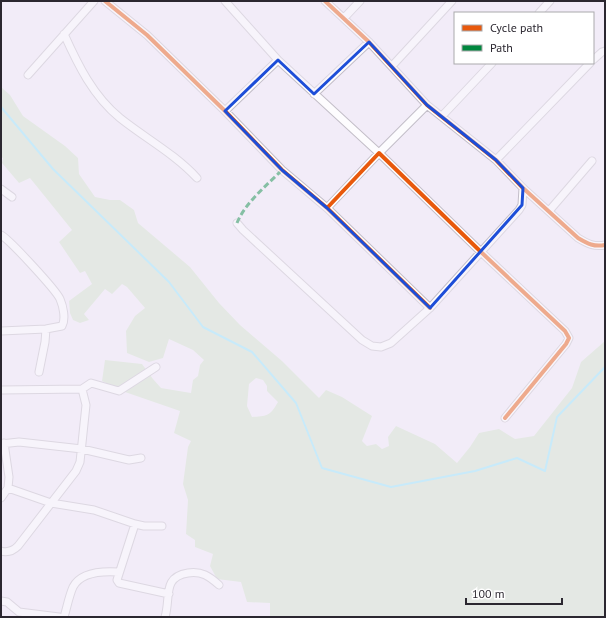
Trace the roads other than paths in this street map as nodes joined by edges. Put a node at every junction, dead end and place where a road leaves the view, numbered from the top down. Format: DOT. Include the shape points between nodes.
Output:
graph roads {
  1 [pos="94,1"];
  2 [pos="105,1"];
  3 [pos="225,1"];
  4 [pos="325,1"];
  5 [pos="360,1"];
  6 [pos="452,1"];
  7 [pos="550,1"];
  8 [pos="540,12"];
  9 [pos="344,18"];
  10 [pos="64,34"];
  11 [pos="369,42"];
  12 [pos="605,51"];
  13 [pos="594,59"];
  14 [pos="278,60"];
  15 [pos="491,64"];
  16 [pos="589,64"];
  17 [pos="392,66"];
  18 [pos="28,75"];
  19 [pos="314,94"];
  20 [pos="427,105"];
  21 [pos="225,111"];
  22 [pos="442,116"];
  23 [pos="379,154"];
  24 [pos="496,160"];
  25 [pos="592,161"];
  26 [pos="197,178"];
  27 [pos="523,188"];
  28 [pos="1,189"];
  29 [pos="12,197"];
  30 [pos="327,208"];
  31 [pos="548,211"];
  32 [pos="237,223"];
  33 [pos="1,235"];
  34 [pos="605,244"];
  35 [pos="481,252"];
  36 [pos="430,308"];
  37 [pos="46,329"];
  38 [pos="1,330"];
  39 [pos="156,367"];
  40 [pos="40,372"];
  41 [pos="82,389"];
  42 [pos="1,390"];
  43 [pos="505,418"];
  44 [pos="2,444"];
  45 [pos="82,449"];
  46 [pos="141,458"];
  47 [pos="8,488"];
  48 [pos="1,498"];
  49 [pos="51,503"];
  50 [pos="134,524"];
  51 [pos="162,526"];
  52 [pos="1,551"];
  53 [pos="119,572"];
  54 [pos="219,585"];
  55 [pos="169,594"];
  56 [pos="1,601"];
  57 [pos="59,617"];
  58 [pos="64,617"];
  59 [pos="165,617"];
  1 -- 10 [label="street"];
  2 -- 21 [label="street" via="147,35"];
  3 -- 14 [label="street"];
  4 -- 9 [label="street"];
  5 -- 9 [label="street"];
  6 -- 17 [label="street"];
  7 -- 8 [label="street"];
  9 -- 11 [label="street"];
  10 -- 18 [label="street"];
  10 -- 26 [label="street" via="76,62 95,92 118,117 182,163"];
  11 -- 17 [label="street"];
  11 -- 19 [label="street"];
  12 -- 13 [label="street"];
  14 -- 19 [label="street"];
  14 -- 21 [label="street"];
  15 -- 22 [label="street"];
  16 -- 24 [label="street"];
  17 -- 20 [label="street"];
  19 -- 23 [label="street"];
  20 -- 22 [label="street"];
  20 -- 23 [label="street"];
  21 -- 30 [label="street" via="282,170"];
  22 -- 24 [label="street"];
  23 -- 30 [label="street"];
  23 -- 35 [label="street"];
  24 -- 27 [label="street"];
  25 -- 31 [label="street"];
  27 -- 31 [label="street"];
  27 -- 35 [label="street" via="522,205"];
  28 -- 29 [label="street"];
  30 -- 36 [label="street"];
  31 -- 34 [label="street" via="578,238 597,247"];
  32 -- 36 [label="street" via="362,340 372,346 381,347 391,343"];
  33 -- 37 [label="street" via="60,298 64,322 62,326"];
  35 -- 36 [label="street"];
  35 -- 43 [label="street" via="565,331 569,338"];
  37 -- 38 [label="street"];
  37 -- 40 [label="street"];
  39 -- 41 [label="street" via="119,391 91,383"];
  41 -- 42 [label="street"];
  41 -- 45 [label="street" via="86,405"];
  44 -- 45 [label="street" via="19,442"];
  44 -- 47 [label="street" via="9,477"];
  45 -- 46 [label="street" via="129,460"];
  45 -- 49 [label="street" via="76,471"];
  47 -- 48 [label="street"];
  47 -- 49 [label="street"];
  49 -- 50 [label="street" via="94,510"];
  49 -- 52 [label="street" via="13,551"];
  50 -- 51 [label="street"];
  50 -- 53 [label="street"];
  53 -- 55 [label="street" via="119,583"];
  53 -- 58 [label="street" via="97,572 76,583"];
  54 -- 55 [label="street" via="204,573 180,574 174,577"];
  55 -- 59 [label="street"];
  56 -- 57 [label="street" via="7,602 19,612"];
}
